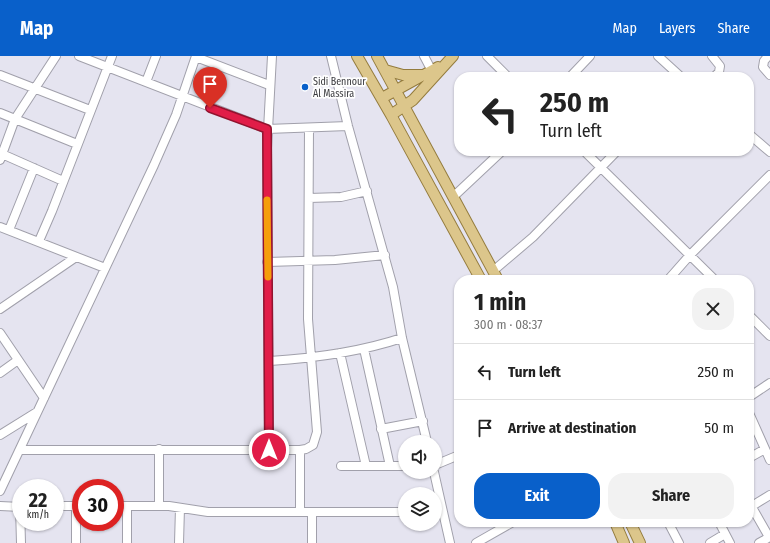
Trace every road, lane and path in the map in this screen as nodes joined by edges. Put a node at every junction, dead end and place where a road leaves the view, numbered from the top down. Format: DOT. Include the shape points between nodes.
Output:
graph roads {
  1 [pos="56,56"];
  2 [pos="79,56"];
  3 [pos="112,56"];
  4 [pos="156,56"];
  5 [pos="272,56"];
  6 [pos="331,56"];
  7 [pos="357,56"];
  8 [pos="377,56"];
  9 [pos="424,56"];
  10 [pos="487,56"];
  11 [pos="590,56"];
  12 [pos="658,56"];
  13 [pos="712,56"];
  14 [pos="768,56"];
  15 [pos="196,57"];
  16 [pos="449,60"];
  17 [pos="108,67"];
  18 [pos="385,70"];
  19 [pos="503,72"];
  20 [pos="575,72"];
  21 [pos="676,72"];
  22 [pos="718,72"];
  23 [pos="431,74"];
  24 [pos="0,75"];
  25 [pos="770,75"];
  26 [pos="146,82"];
  27 [pos="269,85"];
  28 [pos="36,88"];
  29 [pos="397,91"];
  30 [pos="183,97"];
  31 [pos="382,98"];
  32 [pos="406,106"];
  33 [pos="90,110"];
  34 [pos="0,113"];
  35 [pos="391,115"];
  36 [pos="15,119"];
  37 [pos="348,126"];
  38 [pos="309,128"];
  39 [pos="267,129"];
  40 [pos="754,138"];
  41 [pos="77,144"];
  42 [pos="770,152"];
  43 [pos="497,156"];
  44 [pos="589,156"];
  45 [pos="612,156"];
  46 [pos="1,157"];
  47 [pos="34,168"];
  48 [pos="601,168"];
  49 [pos="770,175"];
  50 [pos="63,181"];
  51 [pos="367,191"];
  52 [pos="453,197"];
  53 [pos="308,198"];
  54 [pos="0,227"];
  55 [pos="9,230"];
  56 [pos="38,241"];
  57 [pos="385,254"];
  58 [pos="690,255"];
  59 [pos="76,257"];
  60 [pos="308,261"];
  61 [pos="267,262"];
  62 [pos="105,268"];
  63 [pos="493,271"];
  64 [pos="478,275"];
  65 [pos="495,275"];
  66 [pos="672,275"];
  67 [pos="710,275"];
  68 [pos="0,309"];
  69 [pos="754,320"];
  70 [pos="0,333"];
  71 [pos="770,336"];
  72 [pos="402,338"];
  73 [pos="364,349"];
  74 [pos="340,353"];
  75 [pos="310,357"];
  76 [pos="18,360"];
  77 [pos="270,361"];
  78 [pos="0,373"];
  79 [pos="770,383"];
  80 [pos="754,394"];
  81 [pos="44,398"];
  82 [pos="37,412"];
  83 [pos="423,421"];
  84 [pos="754,424"];
  85 [pos="381,429"];
  86 [pos="0,435"];
  87 [pos="426,435"];
  88 [pos="765,449"];
  89 [pos="20,450"];
  90 [pos="159,450"];
  91 [pos="269,450"];
  92 [pos="300,450"];
  93 [pos="754,455"];
  94 [pos="454,457"];
  95 [pos="770,460"];
  96 [pos="442,462"];
  97 [pos="341,466"];
  98 [pos="366,466"];
  99 [pos="390,466"];
  100 [pos="398,466"];
  101 [pos="0,491"];
  102 [pos="770,495"];
  103 [pos="754,502"];
  104 [pos="0,506"];
  105 [pos="127,506"];
  106 [pos="159,506"];
  107 [pos="12,507"];
  108 [pos="180,508"];
  109 [pos="754,511"];
  110 [pos="300,512"];
  111 [pos="312,512"];
  112 [pos="398,512"];
  113 [pos="442,520"];
  114 [pos="504,527"];
  115 [pos="617,527"];
  116 [pos="632,527"];
  117 [pos="671,527"];
  118 [pos="722,527"];
  119 [pos="21,531"];
  120 [pos="77,531"];
  121 [pos="725,534"];
  122 [pos="770,537"];
  123 [pos="21,543"];
  124 [pos="76,543"];
  125 [pos="126,543"];
  126 [pos="178,543"];
  127 [pos="312,543"];
  128 [pos="450,543"];
  129 [pos="476,543"];
  130 [pos="624,543"];
  131 [pos="640,543"];
  132 [pos="679,543"];
  133 [pos="710,543"];
  134 [pos="730,543"];
  135 [pos="759,543"];
  1 -- 28 [label="street"];
  2 -- 17 [label="street"];
  3 -- 17 [label="street"];
  4 -- 26 [label="street"];
  5 -- 27 [label="street"];
  6 -- 37 [label="street"];
  7 -- 31 [label="main road"];
  8 -- 18 [label="main road"];
  9 -- 23 [label="street"];
  10 -- 19 [label="street"];
  11 -- 20 [label="street"];
  12 -- 21 [label="street"];
  13 -- 22 [label="street" via="718,62 720,69"];
  14 -- 25 [label="street" via="763,67"];
  15 -- 27 [label="street"];
  15 -- 30 [label="street"];
  16 -- 23 [label="main road"];
  17 -- 26 [label="street"];
  17 -- 33 [label="street"];
  18 -- 23 [label="main road" via="403,75"];
  18 -- 29 [label="main road"];
  23 -- 29 [label="main road"];
  23 -- 32 [label="main road" via="419,94"];
  24 -- 28 [label="street"];
  26 -- 30 [label="street"];
  27 -- 39 [label="street"];
  28 -- 33 [label="street"];
  28 -- 36 [label="street"];
  29 -- 31 [label="main road"];
  29 -- 32 [label="main road"];
  30 -- 39 [label="street"];
  30 -- 62 [label="street" via="151,172"];
  31 -- 35 [label="main road"];
  32 -- 35 [label="main road"];
  32 -- 52 [label="main road"];
  33 -- 41 [label="street"];
  34 -- 36 [label="street"];
  35 -- 64 [label="main road"];
  36 -- 41 [label="street"];
  36 -- 46 [label="street"];
  37 -- 38 [label="street"];
  37 -- 51 [label="street"];
  38 -- 39 [label="street"];
  38 -- 53 [label="street"];
  39 -- 61 [label="street"];
  40 -- 42 [label="street"];
  41 -- 50 [label="street"];
  43 -- 52 [label="street"];
  44 -- 48 [label="street"];
  45 -- 48 [label="street"];
  46 -- 47 [label="street"];
  47 -- 50 [label="street"];
  47 -- 55 [label="street"];
  48 -- 58 [label="street"];
  48 -- 63 [label="street" via="533,237"];
  49 -- 58 [label="street"];
  50 -- 56 [label="street"];
  51 -- 53 [label="street" via="341,197"];
  51 -- 57 [label="street"];
  52 -- 63 [label="main road"];
  53 -- 60 [label="street"];
  54 -- 55 [label="street"];
  55 -- 56 [label="street"];
  56 -- 59 [label="street"];
  57 -- 60 [label="street"];
  57 -- 72 [label="street"];
  58 -- 66 [label="street"];
  58 -- 67 [label="street"];
  59 -- 62 [label="street"];
  59 -- 68 [label="street"];
  60 -- 61 [label="street"];
  60 -- 75 [label="street"];
  61 -- 77 [label="street"];
  62 -- 81 [label="street"];
  63 -- 65 [label="main road"];
  69 -- 71 [label="street"];
  70 -- 76 [label="street"];
  72 -- 73 [label="street"];
  72 -- 83 [label="street"];
  73 -- 74 [label="street"];
  73 -- 85 [label="street"];
  74 -- 75 [label="street"];
  74 -- 98 [label="street"];
  75 -- 77 [label="street"];
  75 -- 92 [label="street" via="316,438 310,448"];
  76 -- 78 [label="street"];
  76 -- 81 [label="street"];
  77 -- 91 [label="street"];
  79 -- 80 [label="street"];
  81 -- 82 [label="street"];
  82 -- 86 [label="street"];
  82 -- 89 [label="street"];
  83 -- 85 [label="street"];
  83 -- 87 [label="street"];
  84 -- 88 [label="street"];
  85 -- 99 [label="street"];
  88 -- 93 [label="street"];
  88 -- 95 [label="street"];
  89 -- 90 [label="street"];
  89 -- 101 [label="street"];
  90 -- 91 [label="street"];
  90 -- 106 [label="street"];
  91 -- 92 [label="street"];
  92 -- 110 [label="street"];
  94 -- 96 [label="street"];
  97 -- 98 [label="street"];
  98 -- 99 [label="street"];
  99 -- 100 [label="street"];
  102 -- 103 [label="street"];
  104 -- 107 [label="street"];
  105 -- 106 [label="street"];
  105 -- 125 [label="street"];
  106 -- 108 [label="street"];
  108 -- 110 [label="street" via="208,512"];
  108 -- 126 [label="street"];
  109 -- 122 [label="street"];
  110 -- 111 [label="street"];
  111 -- 112 [label="street"];
  111 -- 127 [label="street"];
  113 -- 128 [label="street"];
  114 -- 129 [label="street"];
  115 -- 130 [label="main road"];
  116 -- 131 [label="main road"];
  117 -- 132 [label="street"];
  118 -- 121 [label="street"];
  119 -- 123 [label="street"];
  120 -- 124 [label="street"];
  121 -- 133 [label="street"];
  121 -- 134 [label="street"];
  122 -- 135 [label="street"];
}
